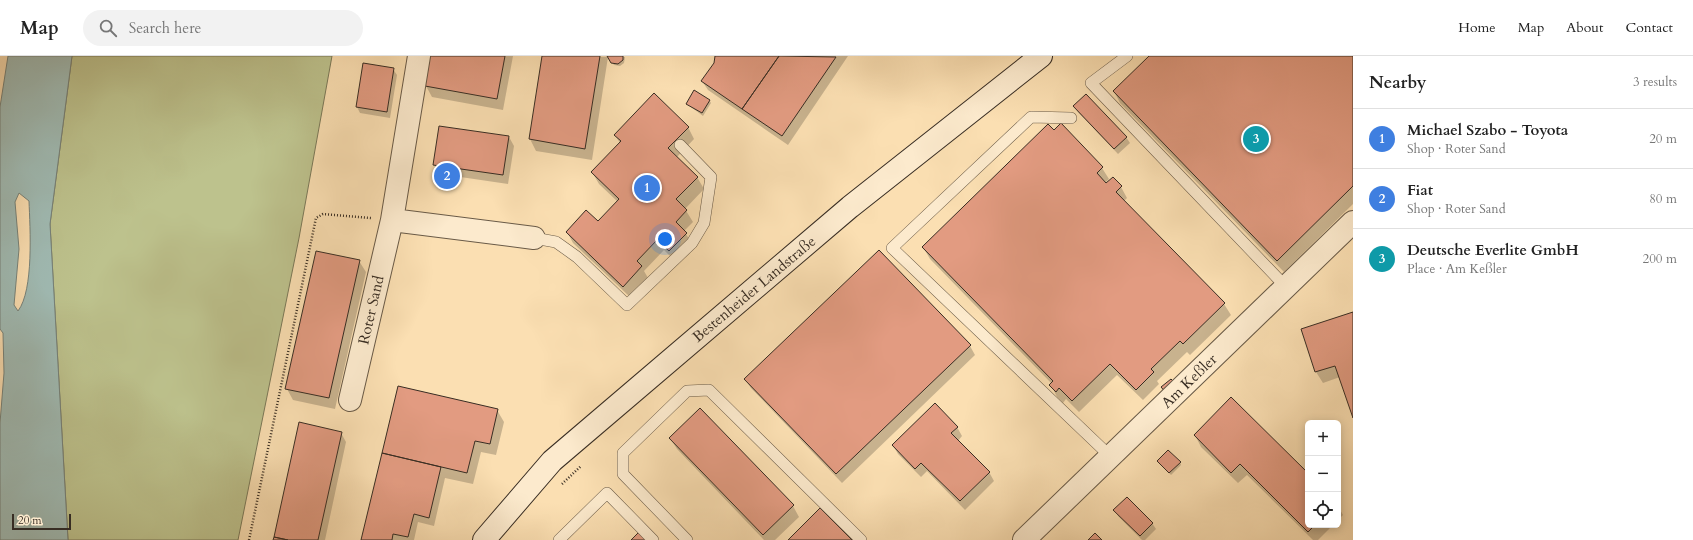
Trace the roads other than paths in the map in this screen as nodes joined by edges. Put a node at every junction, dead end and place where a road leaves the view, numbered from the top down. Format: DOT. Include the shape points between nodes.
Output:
graph roads {
  1 [pos="419,56"];
  2 [pos="1041,56"];
  3 [pos="1128,56"];
  4 [pos="1071,118"];
  5 [pos="680,145"];
  6 [pos="392,220"];
  7 [pos="1353,222"];
  8 [pos="534,238"];
  9 [pos="1286,287"];
  10 [pos="350,400"];
  11 [pos="1110,457"];
  12 [pos="484,540"];
  13 [pos="559,540"];
  14 [pos="654,540"];
  15 [pos="687,540"];
  16 [pos="861,540"];
  17 [pos="1024,540"];
  1 -- 6 [label="street, Roter Sand"];
  2 -- 12 [label="street, Bestenheider Landstraße" via="850,207 552,461"];
  3 -- 9 [label="lane" via="1091,83"];
  4 -- 11 [label="lane" via="1031,117 892,248"];
  5 -- 8 [label="lane" via="711,177 704,222 692,243 627,305 577,256 556,242"];
  6 -- 8 [label="street"];
  6 -- 10 [label="street, Roter Sand"];
  7 -- 9 [label="street, Am Keßler"];
  9 -- 11 [label="street, Am Keßler"];
  11 -- 17 [label="street, Am Keßler"];
  13 -- 14 [label="lane" via="607,493"];
  15 -- 16 [label="lane" via="624,474 624,453 687,391 709,390"];
}
